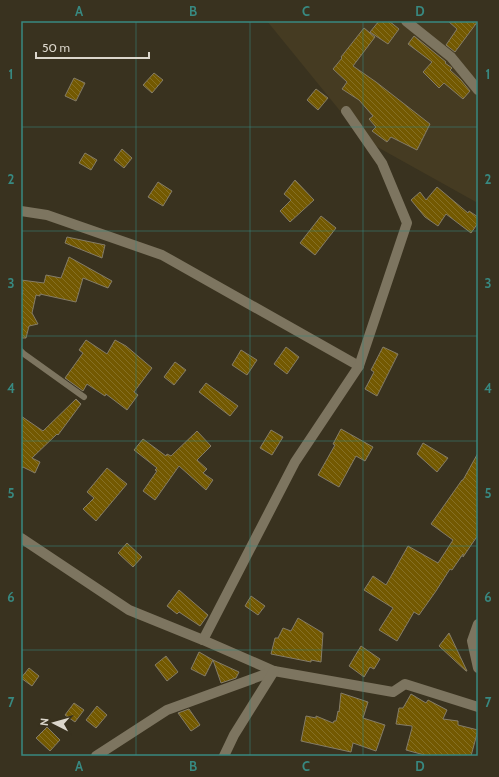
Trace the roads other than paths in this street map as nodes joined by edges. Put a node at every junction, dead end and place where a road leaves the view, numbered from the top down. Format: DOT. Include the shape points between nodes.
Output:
graph roads {
  1 [pos="406,21"];
  2 [pos="478,90"];
  3 [pos="346,111"];
  4 [pos="21,211"];
  5 [pos="21,351"];
  6 [pos="359,366"];
  7 [pos="84,398"];
  8 [pos="21,538"];
  9 [pos="478,624"];
  10 [pos="203,640"];
  11 [pos="478,668"];
  12 [pos="274,671"];
  13 [pos="478,707"];
  14 [pos="96,756"];
  15 [pos="224,756"];
  1 -- 2 [label="street" via="451,57"];
  3 -- 6 [label="street" via="382,163 407,223"];
  4 -- 6 [label="street" via="47,215 162,255"];
  5 -- 7 [label="lane"];
  6 -- 10 [label="street" via="295,462"];
  8 -- 10 [label="street" via="130,610"];
  9 -- 11 [label="street" via="472,641"];
  10 -- 12 [label="street"];
  12 -- 13 [label="street" via="392,692 405,684"];
  12 -- 14 [label="street" via="167,710"];
  12 -- 15 [label="street" via="234,735"];
}
